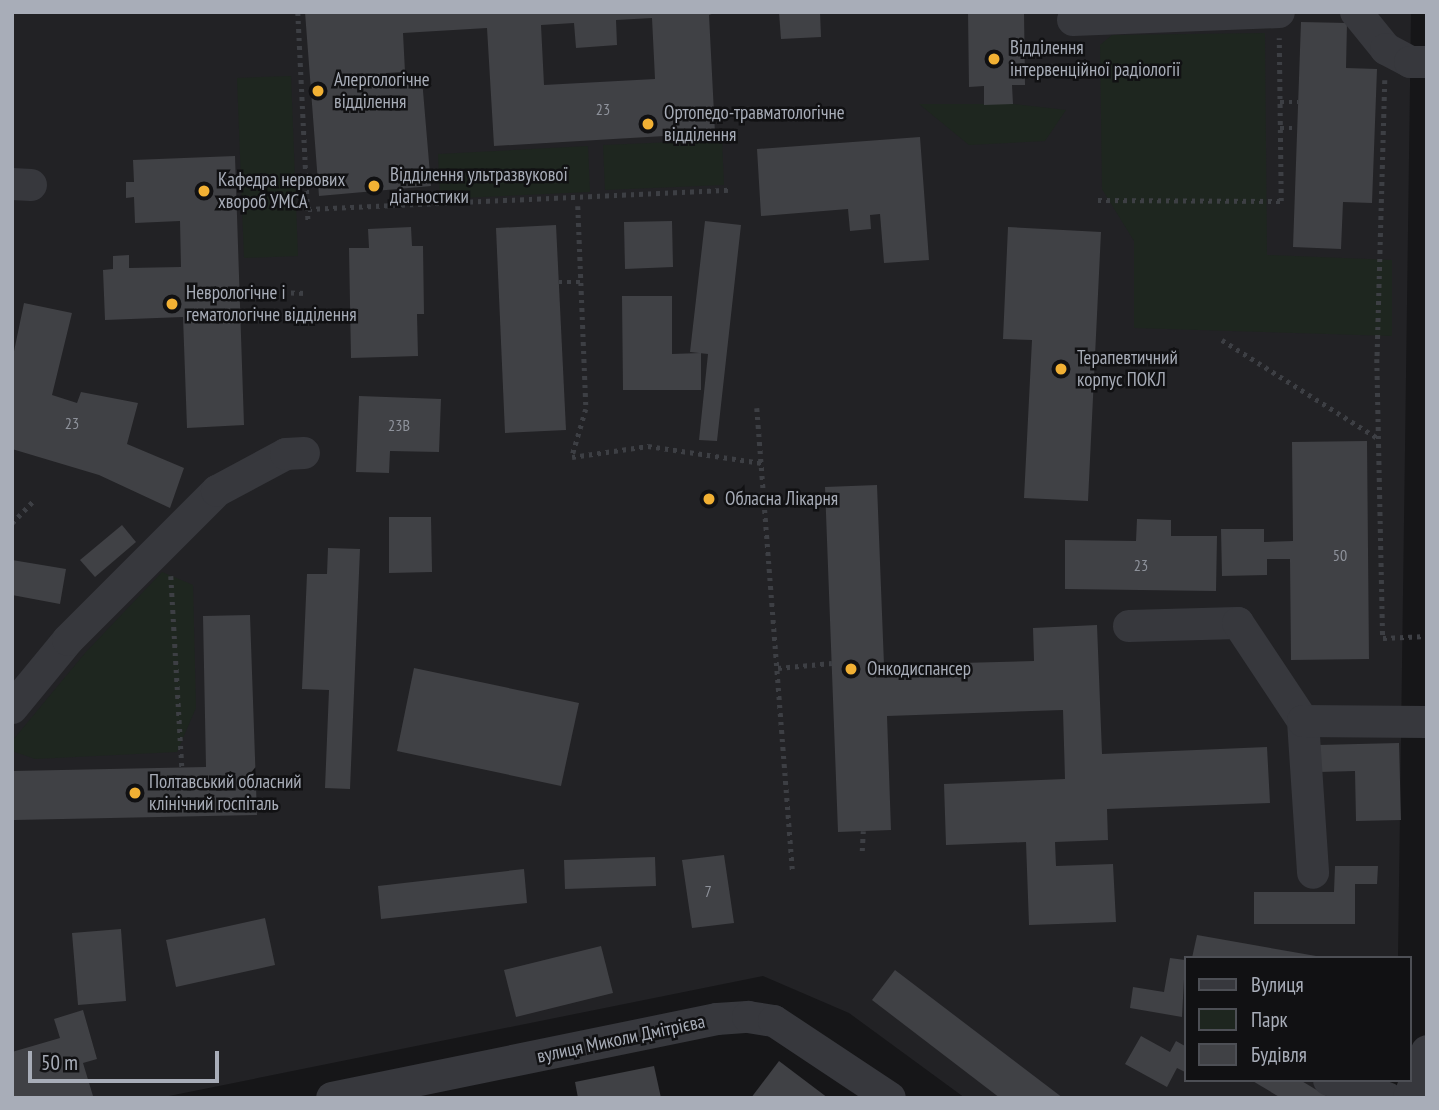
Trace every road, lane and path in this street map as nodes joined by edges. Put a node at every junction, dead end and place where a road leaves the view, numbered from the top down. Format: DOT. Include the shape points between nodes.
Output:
graph roads {
  1 [pos="298,12"];
  2 [pos="1356,12"];
  3 [pos="1279,19"];
  4 [pos="1073,20"];
  5 [pos="1386,49"];
  6 [pos="1427,62"];
  7 [pos="1280,102"];
  8 [pos="1298,102"];
  9 [pos="1280,128"];
  10 [pos="1297,128"];
  11 [pos="730,190"];
  12 [pos="1098,200"];
  13 [pos="578,206"];
  14 [pos="308,209"];
  15 [pos="308,220"];
  16 [pos="559,282"];
  17 [pos="580,282"];
  18 [pos="240,291"];
  19 [pos="307,293"];
  20 [pos="1222,340"];
  21 [pos="757,408"];
  22 [pos="1379,439"];
  23 [pos="304,453"];
  24 [pos="762,463"];
  25 [pos="33,502"];
  26 [pos="12,523"];
  27 [pos="169,541"];
  28 [pos="1129,626"];
  29 [pos="1427,636"];
  30 [pos="832,663"];
  31 [pos="778,668"];
  32 [pos="12,708"];
  33 [pos="1303,721"];
  34 [pos="1427,722"];
  35 [pos="182,768"];
  36 [pos="863,831"];
  37 [pos="862,851"];
  38 [pos="793,873"];
  39 [pos="1313,873"];
  40 [pos="1427,1051"];
  41 [pos="1335,1082"];
  42 [pos="364,1095"];
  43 [pos="332,1098"];
  44 [pos="890,1098"];
  45 [pos="1387,1098"];
  46 [pos="1409,1098"];
  1 -- 14 [label="path"];
  2 -- 5 [label="street"];
  3 -- 4 [label="street"];
  3 -- 7 [label="path"];
  5 -- 6 [label="street" via="1410,62"];
  5 -- 22 [label="path"];
  7 -- 8 [label="path"];
  7 -- 9 [label="path"];
  9 -- 10 [label="path"];
  9 -- 12 [label="path" via="1281,201"];
  11 -- 14 [label="path"];
  13 -- 17 [label="path"];
  14 -- 15 [label="path"];
  16 -- 17 [label="path"];
  17 -- 24 [label="path" via="586,409 572,457 648,446"];
  18 -- 19 [label="path"];
  20 -- 22 [label="path"];
  21 -- 24 [label="path"];
  22 -- 29 [label="path" via="1383,638"];
  23 -- 27 [label="street" via="286,454 217,491"];
  24 -- 31 [label="path"];
  25 -- 26 [label="path"];
  27 -- 32 [label="street" via="68,640"];
  27 -- 35 [label="path"];
  28 -- 33 [label="street" via="1238,623"];
  30 -- 31 [label="path"];
  31 -- 38 [label="path"];
  33 -- 34 [label="street"];
  33 -- 39 [label="street"];
  36 -- 37 [label="path"];
  40 -- 46 [label="street"];
  41 -- 45 [label="street"];
  42 -- 43 [label="street, вулиця Миколи Дмітрієва"];
  42 -- 44 [label="street, вулиця Миколи Дмітрієва" via="718,1019 748,1017 774,1021"];
}
